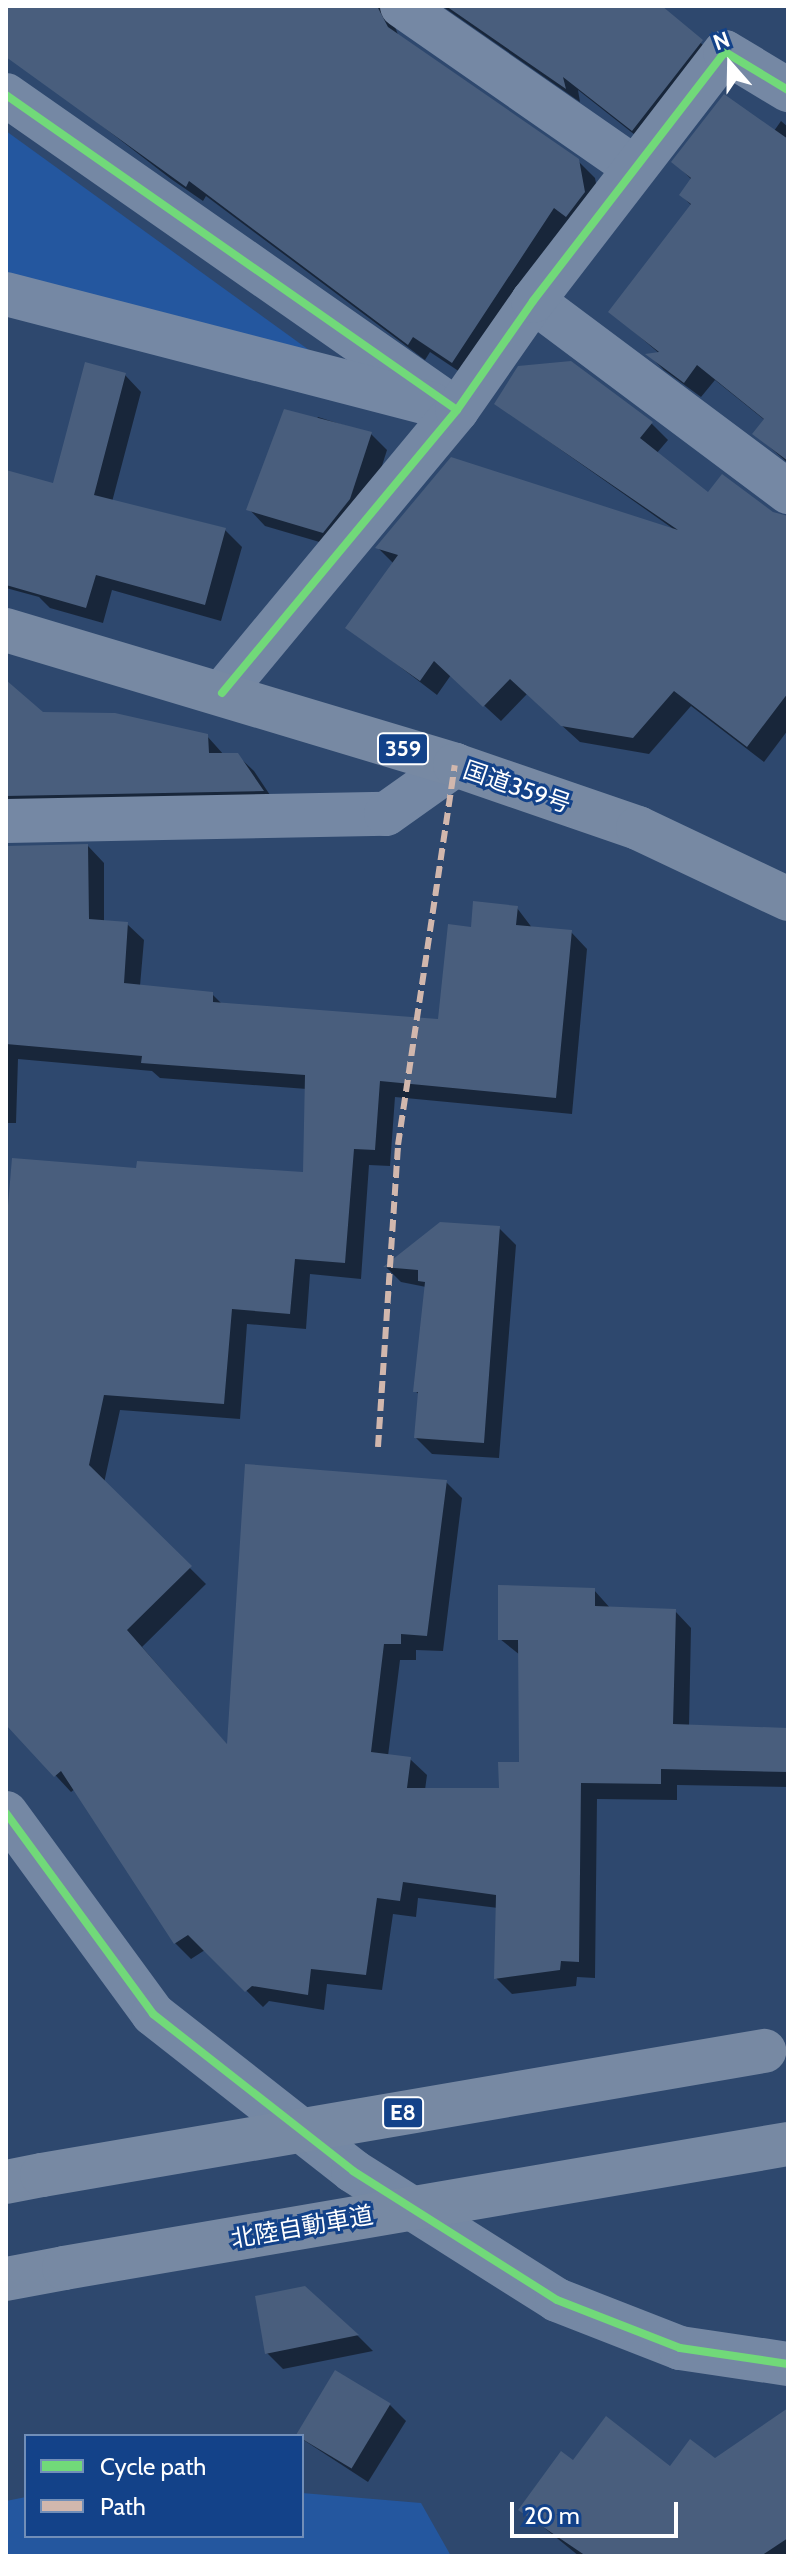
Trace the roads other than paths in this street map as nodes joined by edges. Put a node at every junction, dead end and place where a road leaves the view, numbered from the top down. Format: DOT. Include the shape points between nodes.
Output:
graph roads {
  1 [pos="402,6"];
  2 [pos="788,90"];
  3 [pos="6,95"];
  4 [pos="634,167"];
  5 [pos="6,294"];
  6 [pos="533,301"];
  7 [pos="457,410"];
  8 [pos="788,492"];
  9 [pos="6,630"];
  10 [pos="222,693"];
  11 [pos="455,765"];
  12 [pos="6,821"];
  13 [pos="788,899"];
  14 [pos="6,1813"];
  15 [pos="776,2049"];
  16 [pos="788,2144"];
  17 [pos="24,2178"];
  18 [pos="6,2279"];
  19 [pos="788,2364"];
  1 -- 4 [label="street"];
  2 -- 4 [label="street" via="725,52"];
  3 -- 7 [label="street"];
  4 -- 6 [label="street"];
  5 -- 7 [label="street"];
  6 -- 7 [label="street"];
  6 -- 8 [label="street"];
  7 -- 10 [label="street"];
  9 -- 10 [label="highway, 国道359号 / 359"];
  10 -- 11 [label="highway, 国道359号 / 359"];
  11 -- 12 [label="street" via="386,814"];
  11 -- 13 [label="highway, 国道359号 / 359" via="638,828"];
  14 -- 19 [label="street" via="153,2014 353,2171 557,2300 680,2348"];
  15 -- 17 [label="highway, E8, bridge"];
  16 -- 18 [label="highway, 北陸自動車道, bridge"];
}
